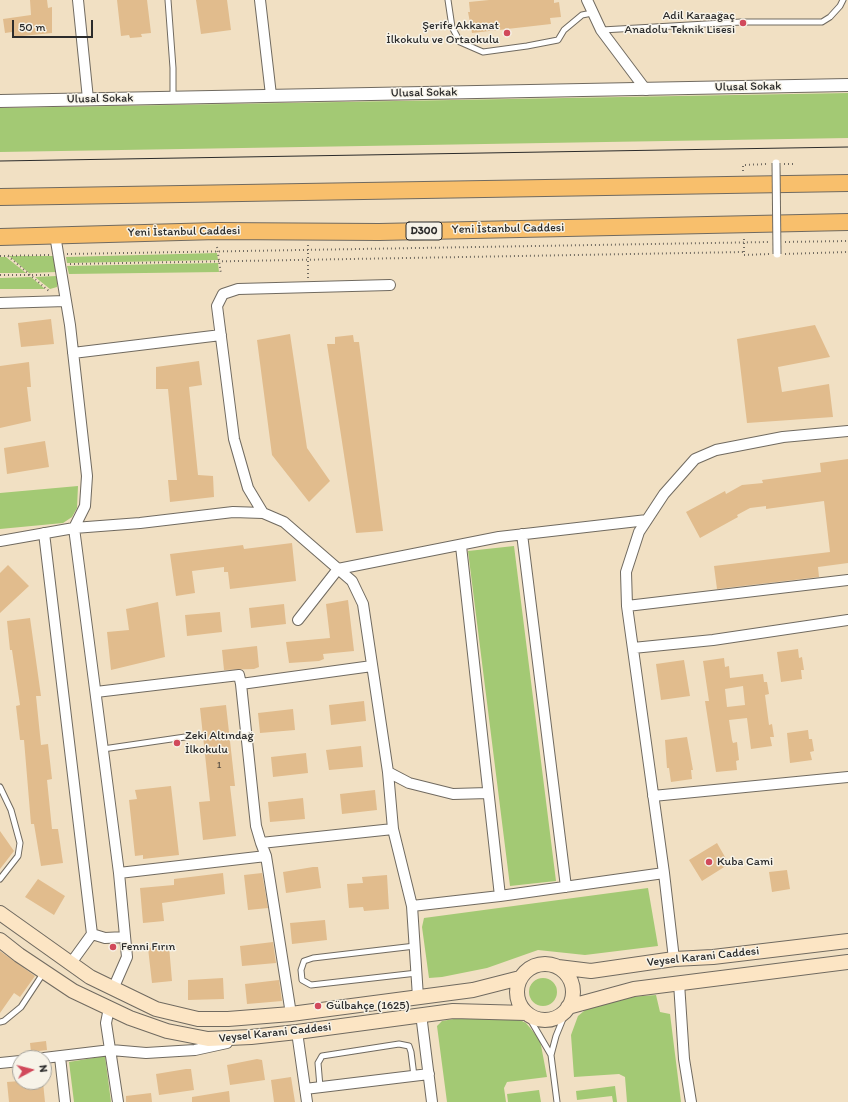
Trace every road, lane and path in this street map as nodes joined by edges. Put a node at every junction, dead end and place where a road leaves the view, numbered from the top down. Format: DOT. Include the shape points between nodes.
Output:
graph roads {
  1 [pos="78,0"];
  2 [pos="168,0"];
  3 [pos="260,0"];
  4 [pos="448,0"];
  5 [pos="587,0"];
  6 [pos="843,0"];
  7 [pos="592,13"];
  8 [pos="601,30"];
  9 [pos="848,85"];
  10 [pos="646,90"];
  11 [pos="271,95"];
  12 [pos="173,97"];
  13 [pos="88,99"];
  14 [pos="0,101"];
  15 [pos="776,164"];
  16 [pos="796,164"];
  17 [pos="743,165"];
  18 [pos="848,183"];
  19 [pos="0,197"];
  20 [pos="848,222"];
  21 [pos="55,235"];
  22 [pos="0,237"];
  23 [pos="744,238"];
  24 [pos="848,241"];
  25 [pos="744,242"];
  26 [pos="775,242"];
  27 [pos="783,242"];
  28 [pos="308,245"];
  29 [pos="217,246"];
  30 [pos="308,250"];
  31 [pos="217,252"];
  32 [pos="744,252"];
  33 [pos="848,252"];
  34 [pos="69,254"];
  35 [pos="777,254"];
  36 [pos="53,255"];
  37 [pos="0,256"];
  38 [pos="7,256"];
  39 [pos="308,260"];
  40 [pos="219,262"];
  41 [pos="67,264"];
  42 [pos="58,274"];
  43 [pos="221,274"];
  44 [pos="0,275"];
  45 [pos="31,275"];
  46 [pos="308,281"];
  47 [pos="390,285"];
  48 [pos="65,301"];
  49 [pos="0,303"];
  50 [pos="221,336"];
  51 [pos="73,353"];
  52 [pos="848,431"];
  53 [pos="263,512"];
  54 [pos="646,520"];
  55 [pos="74,528"];
  56 [pos="44,533"];
  57 [pos="522,534"];
  58 [pos="0,541"];
  59 [pos="460,546"];
  60 [pos="338,569"];
  61 [pos="848,580"];
  62 [pos="627,606"];
  63 [pos="298,620"];
  64 [pos="848,620"];
  65 [pos="633,648"];
  66 [pos="372,666"];
  67 [pos="241,684"];
  68 [pos="96,692"];
  69 [pos="185,736"];
  70 [pos="103,749"];
  71 [pos="388,772"];
  72 [pos="848,777"];
  73 [pos="0,786"];
  74 [pos="488,793"];
  75 [pos="653,796"];
  76 [pos="393,829"];
  77 [pos="261,843"];
  78 [pos="266,856"];
  79 [pos="118,873"];
  80 [pos="664,873"];
  81 [pos="0,879"];
  82 [pos="566,887"];
  83 [pos="500,896"];
  84 [pos="412,906"];
  85 [pos="0,913"];
  86 [pos="92,934"];
  87 [pos="125,937"];
  88 [pos="0,940"];
  89 [pos="848,941"];
  90 [pos="415,946"];
  91 [pos="674,959"];
  92 [pos="848,962"];
  93 [pos="71,963"];
  94 [pos="558,967"];
  95 [pos="44,972"];
  96 [pos="417,973"];
  97 [pos="520,978"];
  98 [pos="679,984"];
  99 [pos="113,988"];
  100 [pos="418,997"];
  101 [pos="568,1007"];
  102 [pos="109,1008"];
  103 [pos="526,1013"];
  104 [pos="291,1014"];
  105 [pos="422,1014"];
  106 [pos="0,1022"];
  107 [pos="297,1032"];
  108 [pos="251,1037"];
  109 [pos="111,1050"];
  110 [pos="551,1055"];
  111 [pos="60,1057"];
  112 [pos="52,1058"];
  113 [pos="12,1062"];
  114 [pos="0,1063"];
  115 [pos="429,1074"];
  116 [pos="414,1076"];
  117 [pos="320,1087"];
  118 [pos="305,1089"];
  119 [pos="65,1102"];
  120 [pos="118,1102"];
  121 [pos="307,1102"];
  122 [pos="432,1102"];
  123 [pos="557,1102"];
  124 [pos="691,1102"];
  1 -- 13 [label="street"];
  2 -- 12 [label="lane"];
  3 -- 11 [label="street"];
  4 -- 7 [label="lane" via="452,27 460,42 483,52 558,40 564,30 582,15"];
  5 -- 7 [label="street"];
  6 -- 8 [label="lane" via="830,17 822,22 741,22"];
  7 -- 8 [label="street"];
  8 -- 10 [label="street"];
  9 -- 10 [label="street, Ulusal Sokak"];
  10 -- 11 [label="street, Ulusal Sokak"];
  11 -- 12 [label="street, Ulusal Sokak"];
  12 -- 13 [label="street, Ulusal Sokak"];
  13 -- 14 [label="street, Ulusal Sokak"];
  15 -- 16 [label="path"];
  15 -- 17 [label="path"];
  15 -- 35 [label="street, bridge"];
  18 -- 19 [label="highway"];
  20 -- 21 [label="highway, Yeni İstanbul Caddesi / D300" via="379,232 217,231"];
  21 -- 22 [label="highway, Yeni İstanbul Caddesi / D300"];
  21 -- 48 [label="street"];
  23 -- 25 [label="path"];
  24 -- 27 [label="path"];
  25 -- 26 [label="path"];
  25 -- 30 [label="path"];
  25 -- 32 [label="path"];
  28 -- 30 [label="path"];
  29 -- 31 [label="path"];
  30 -- 31 [label="path"];
  30 -- 39 [label="path"];
  31 -- 34 [label="path"];
  31 -- 40 [label="path"];
  32 -- 35 [label="path" via="744,255"];
  32 -- 39 [label="path"];
  33 -- 35 [label="path"];
  36 -- 38 [label="path"];
  37 -- 38 [label="path"];
  38 -- 45 [label="path"];
  39 -- 40 [label="path"];
  39 -- 46 [label="path"];
  40 -- 41 [label="path"];
  40 -- 43 [label="path"];
  42 -- 45 [label="path"];
  44 -- 45 [label="path"];
  45 -- 48 [label="path"];
  47 -- 50 [label="street" via="238,289 223,294 217,306"];
  48 -- 49 [label="street"];
  48 -- 51 [label="street"];
  50 -- 51 [label="street"];
  50 -- 53 [label="street" via="234,439 248,488"];
  51 -- 55 [label="street" via="87,476 85,506"];
  52 -- 54 [label="street" via="783,437 716,450 695,459 664,494"];
  53 -- 55 [label="street" via="233,512"];
  53 -- 60 [label="street" via="284,522"];
  54 -- 57 [label="street"];
  54 -- 62 [label="street" via="639,532 626,572"];
  55 -- 56 [label="street"];
  55 -- 68 [label="street"];
  56 -- 58 [label="street"];
  56 -- 86 [label="street"];
  57 -- 59 [label="street"];
  57 -- 82 [label="street"];
  59 -- 60 [label="street"];
  59 -- 74 [label="street"];
  60 -- 63 [label="street"];
  60 -- 66 [label="street" via="352,581 363,604"];
  61 -- 62 [label="street"];
  62 -- 65 [label="street"];
  64 -- 65 [label="street" via="713,640"];
  65 -- 75 [label="street"];
  66 -- 67 [label="street"];
  66 -- 71 [label="street"];
  67 -- 68 [label="street" via="239,675"];
  67 -- 77 [label="street" via="256,826"];
  68 -- 70 [label="street"];
  69 -- 70 [label="lane"];
  70 -- 79 [label="street"];
  71 -- 74 [label="street" via="409,783 453,794"];
  71 -- 76 [label="street"];
  72 -- 75 [label="street"];
  73 -- 81 [label="lane" via="12,810 20,843 18,856"];
  74 -- 83 [label="street"];
  75 -- 80 [label="street"];
  76 -- 77 [label="street"];
  76 -- 84 [label="street"];
  77 -- 78 [label="street"];
  78 -- 79 [label="street"];
  78 -- 104 [label="street"];
  79 -- 87 [label="street"];
  80 -- 82 [label="street"];
  80 -- 91 [label="street"];
  82 -- 83 [label="street"];
  83 -- 84 [label="street"];
  84 -- 90 [label="street"];
  85 -- 93 [label="main road, Veysel Karani Caddesi"];
  86 -- 87 [label="street" via="105,938"];
  86 -- 93 [label="street"];
  87 -- 99 [label="street" via="127,956"];
  88 -- 95 [label="main road, Veysel Karani Caddesi"];
  89 -- 91 [label="main road, Veysel Karani Caddesi" via="713,957"];
  90 -- 96 [label="street"];
  90 -- 96 [label="lane" via="312,958 304,961 301,970 302,980 311,985"];
  91 -- 94 [label="main road, Veysel Karani Caddesi" via="591,971"];
  92 -- 98 [label="main road, Veysel Karani Caddesi"];
  93 -- 99 [label="main road, Veysel Karani Caddesi" via="90,977"];
  94 -- 97 [label="main road" via="546,964 533,966"];
  94 -- 101 [label="main road" via="570,980 572,998"];
  95 -- 102 [label="main road, Veysel Karani Caddesi" via="73,991"];
  95 -- 106 [label="lane" via="21,1006"];
  96 -- 100 [label="street"];
  97 -- 100 [label="main road, Veysel Karani Caddesi" via="473,990"];
  97 -- 103 [label="main road" via="517,996"];
  98 -- 101 [label="main road, Veysel Karani Caddesi" via="634,989"];
  98 -- 124 [label="street" via="684,1059"];
  99 -- 104 [label="main road, Veysel Karani Caddesi" via="156,1009 198,1019"];
  100 -- 104 [label="main road, Veysel Karani Caddesi"];
  101 -- 103 [label="main road" via="562,1014 544,1020"];
  101 -- 110 [label="lane"];
  102 -- 108 [label="main road, Veysel Karani Caddesi" via="167,1031 208,1039"];
  102 -- 109 [label="street" via="106,1023"];
  103 -- 105 [label="main road, Veysel Karani Caddesi" via="453,1011"];
  103 -- 110 [label="lane"];
  105 -- 107 [label="main road, Veysel Karani Caddesi"];
  105 -- 115 [label="street"];
  107 -- 108 [label="main road, Veysel Karani Caddesi"];
  107 -- 118 [label="street"];
  108 -- 109 [label="street" via="195,1050 146,1053"];
  109 -- 111 [label="street"];
  109 -- 120 [label="street"];
  110 -- 123 [label="lane"];
  111 -- 112 [label="street"];
  111 -- 119 [label="street"];
  113 -- 114 [label="street"];
  115 -- 116 [label="street"];
  115 -- 122 [label="street"];
  116 -- 117 [label="street"];
  116 -- 117 [label="lane" via="412,1052 409,1046 399,1044 322,1056 318,1063"];
  117 -- 118 [label="street"];
  118 -- 121 [label="street"];
}
